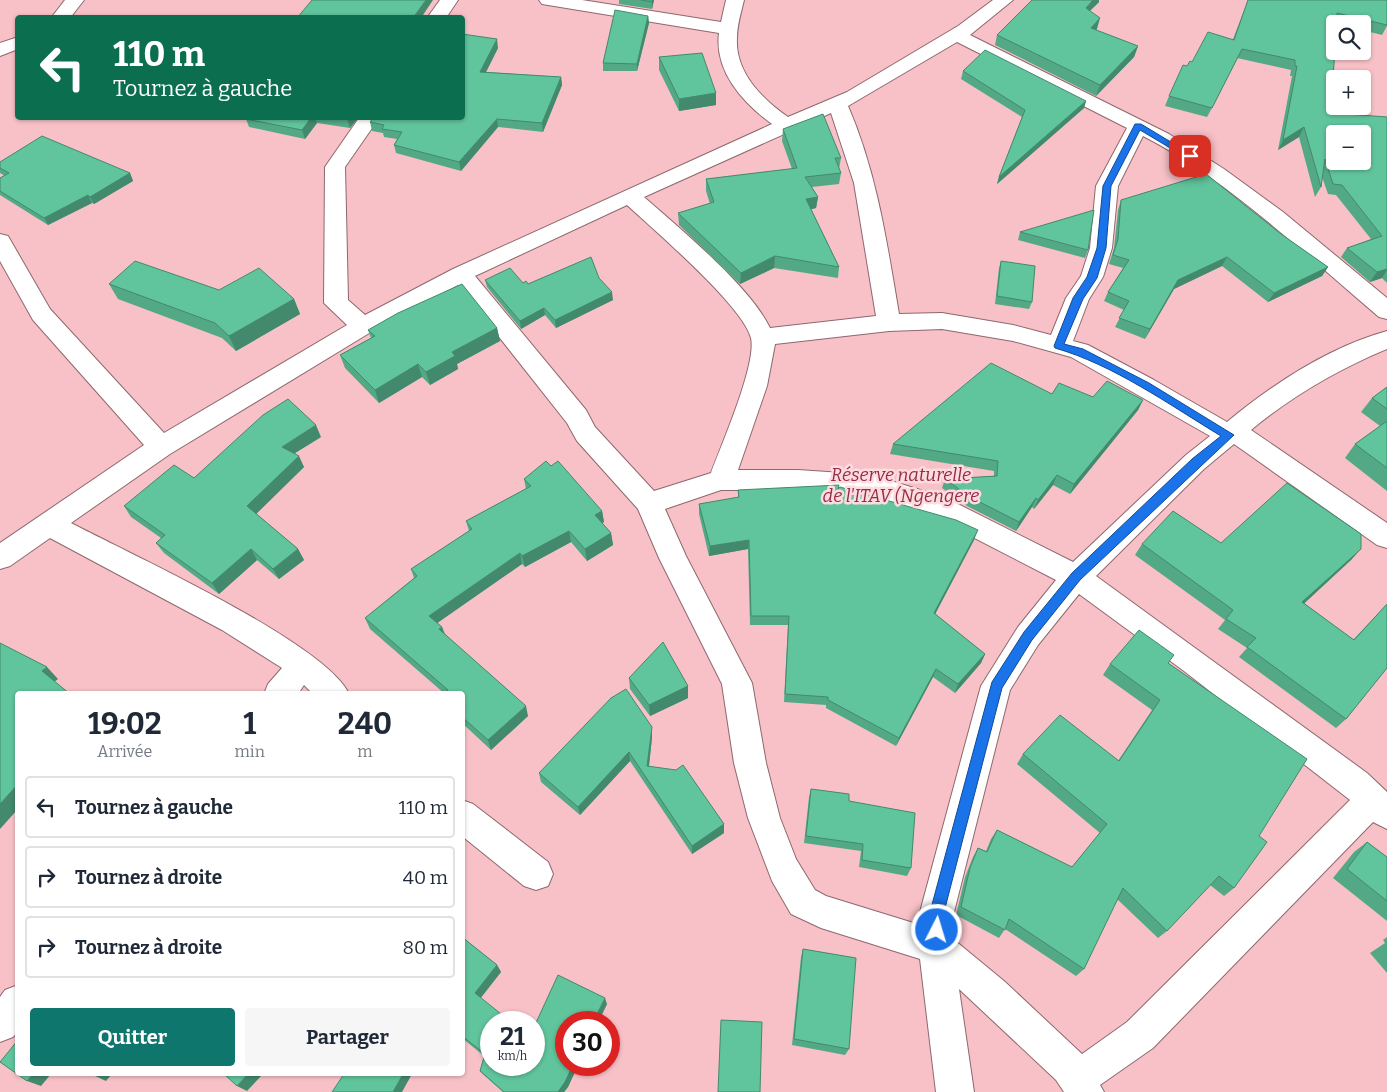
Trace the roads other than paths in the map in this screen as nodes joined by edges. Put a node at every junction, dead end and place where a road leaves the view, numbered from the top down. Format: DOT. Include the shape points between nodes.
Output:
graph roads {
  1 [pos="75,0"];
  2 [pos="449,0"];
  3 [pos="548,0"];
  4 [pos="735,0"];
  5 [pos="969,0"];
  6 [pos="1000,4"];
  7 [pos="62,15"];
  8 [pos="438,15"];
  9 [pos="729,29"];
  10 [pos="957,35"];
  11 [pos="15,43"];
  12 [pos="0,50"];
  13 [pos="837,103"];
  14 [pos="368,120"];
  15 [pos="786,125"];
  16 [pos="1138,126"];
  17 [pos="629,195"];
  18 [pos="0,241"];
  19 [pos="461,274"];
  20 [pos="1387,311"];
  21 [pos="889,323"];
  22 [pos="363,326"];
  23 [pos="763,337"];
  24 [pos="1387,339"];
  25 [pos="1059,346"];
  26 [pos="1231,433"];
  27 [pos="161,447"];
  28 [pos="721,480"];
  29 [pos="649,503"];
  30 [pos="50,524"];
  31 [pos="1387,537"];
  32 [pos="0,558"];
  33 [pos="1076,577"];
  34 [pos="303,664"];
  35 [pos="281,691"];
  36 [pos="331,691"];
  37 [pos="1380,807"];
  38 [pos="465,818"];
  39 [pos="536,874"];
  40 [pos="936,947"];
  41 [pos="15,1006"];
  42 [pos="0,1024"];
  43 [pos="1081,1086"];
  44 [pos="955,1092"];
  1 -- 7 [label="street"];
  2 -- 8 [label="street"];
  3 -- 9 [label="street"];
  4 -- 9 [label="street"];
  5 -- 6 [label="street"];
  6 -- 10 [label="street"];
  9 -- 15 [label="street" via="728,50 738,78 764,110"];
  10 -- 13 [label="street"];
  10 -- 16 [label="street"];
  11 -- 12 [label="street"];
  13 -- 15 [label="street"];
  13 -- 21 [label="street" via="850,130 867,200"];
  14 -- 22 [label="street" via="335,167 336,303"];
  15 -- 17 [label="street"];
  16 -- 20 [label="street" via="1218,174"];
  16 -- 25 [label="street" via="1107,186 1101,248 1092,278 1078,298"];
  17 -- 19 [label="street"];
  17 -- 23 [label="street" via="722,284 748,313"];
  18 -- 27 [label="street" via="41,314"];
  19 -- 22 [label="street"];
  19 -- 29 [label="street" via="577,417 586,434"];
  21 -- 23 [label="street"];
  21 -- 25 [label="street" via="942,321 1013,333"];
  22 -- 27 [label="street"];
  23 -- 28 [label="street" via="756,377"];
  24 -- 26 [label="street" via="1340,359 1288,391"];
  25 -- 26 [label="street" via="1080,351"];
  26 -- 31 [label="street"];
  26 -- 33 [label="street" via="1196,462"];
  27 -- 30 [label="street"];
  28 -- 29 [label="street"];
  28 -- 33 [label="street" via="798,480 872,485 937,506"];
  29 -- 40 [label="street" via="673,558 737,683 750,762 764,818 797,894 803,902 821,911"];
  30 -- 32 [label="street"];
  30 -- 34 [label="street" via="232,621"];
  33 -- 37 [label="street" via="1356,784"];
  33 -- 40 [label="street" via="1028,636 996,686 937,912"];
  34 -- 35 [label="street"];
  34 -- 36 [label="street"];
  37 -- 43 [label="street" via="1140,1035"];
  38 -- 39 [label="street"];
  40 -- 43 [label="street" via="992,993 1069,1067"];
  40 -- 44 [label="street"];
  41 -- 42 [label="street"];
}
